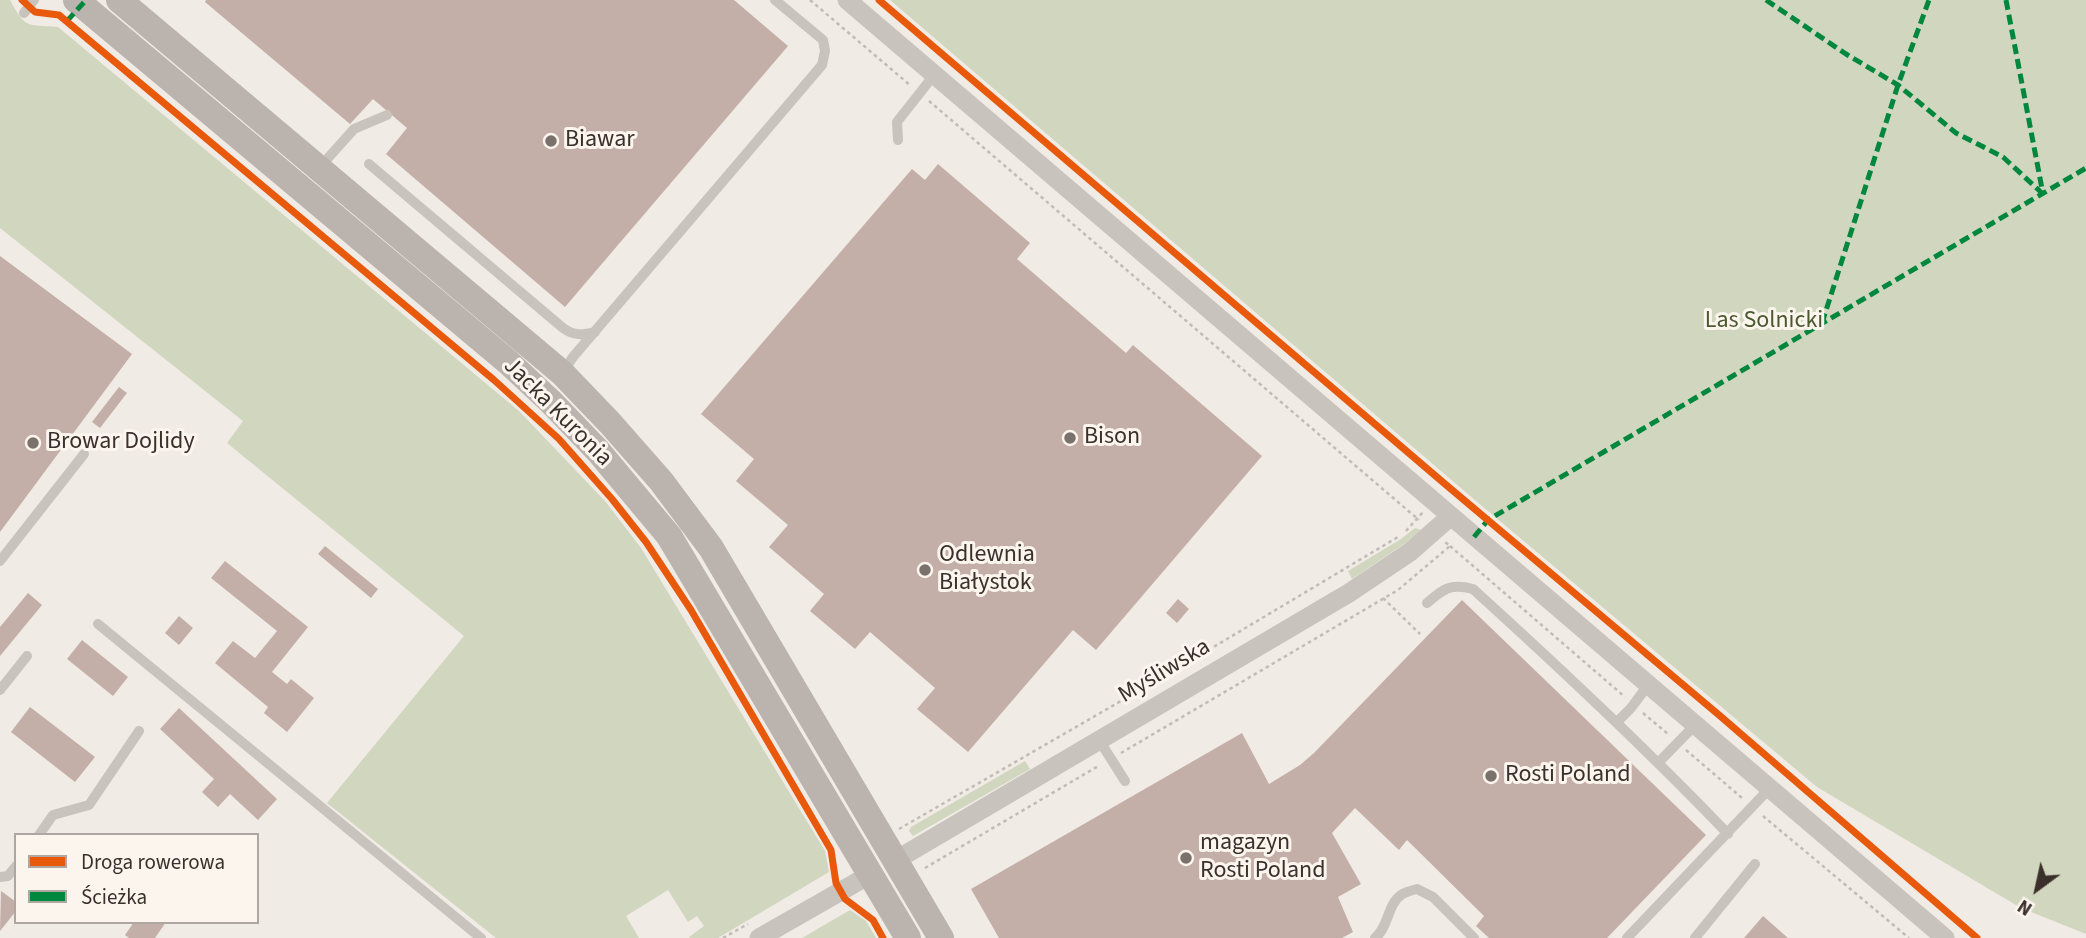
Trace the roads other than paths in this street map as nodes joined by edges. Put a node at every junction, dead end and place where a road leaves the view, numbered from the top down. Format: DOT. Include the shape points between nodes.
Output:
graph roads {
  1 [pos="34,0"];
  2 [pos="76,0"];
  3 [pos="119,0"];
  4 [pos="775,0"];
  5 [pos="847,0"];
  6 [pos="24,13"];
  7 [pos="934,75"];
  8 [pos="387,115"];
  9 [pos="898,139"];
  10 [pos="369,164"];
  11 [pos="320,167"];
  12 [pos="596,332"];
  13 [pos="562,373"];
  14 [pos="84,454"];
  15 [pos="1451,516"];
  16 [pos="0,561"];
  17 [pos="1427,603"];
  18 [pos="98,624"];
  19 [pos="27,656"];
  20 [pos="1648,685"];
  21 [pos="0,690"];
  22 [pos="1617,722"];
  23 [pos="1695,725"];
  24 [pos="139,731"];
  25 [pos="1099,740"];
  26 [pos="1659,762"];
  27 [pos="1125,781"];
  28 [pos="1769,789"];
  29 [pos="39,833"];
  30 [pos="1728,834"];
  31 [pos="896,860"];
  32 [pos="1755,864"];
  33 [pos="14,868"];
  34 [pos="871,874"];
  35 [pos="0,877"];
  36 [pos="481,938"];
  37 [pos="759,938"];
  38 [pos="908,938"];
  39 [pos="941,938"];
  40 [pos="1375,938"];
  41 [pos="1474,938"];
  42 [pos="1627,938"];
  43 [pos="1695,938"];
  44 [pos="1945,938"];
  1 -- 6 [label="lane"];
  2 -- 34 [label="main road, Jacka Kuronia" via="508,362 598,451 669,536"];
  3 -- 11 [label="main road, Jacka Kuronia"];
  4 -- 12 [label="lane" via="823,40 822,65"];
  5 -- 7 [label="street"];
  7 -- 9 [label="lane" via="897,122"];
  7 -- 15 [label="street"];
  8 -- 11 [label="lane" via="354,129"];
  10 -- 12 [label="lane" via="563,328 582,335"];
  11 -- 13 [label="main road, Jacka Kuronia"];
  12 -- 13 [label="lane"];
  13 -- 31 [label="main road, Jacka Kuronia" via="661,481 711,548"];
  14 -- 16 [label="lane"];
  15 -- 20 [label="street"];
  15 -- 25 [label="street, Myśliwska" via="1410,552 1349,593"];
  17 -- 22 [label="lane" via="1447,587 1473,589"];
  18 -- 36 [label="lane"];
  19 -- 21 [label="lane"];
  20 -- 22 [label="lane"];
  20 -- 23 [label="street"];
  22 -- 26 [label="lane"];
  23 -- 26 [label="lane"];
  23 -- 28 [label="street"];
  24 -- 29 [label="lane" via="89,805 53,814"];
  25 -- 27 [label="lane"];
  25 -- 31 [label="street, Myśliwska"];
  26 -- 30 [label="lane"];
  28 -- 30 [label="lane"];
  28 -- 44 [label="street"];
  30 -- 42 [label="lane"];
  31 -- 34 [label="main road"];
  31 -- 39 [label="main road, Jacka Kuronia"];
  32 -- 43 [label="lane"];
  33 -- 35 [label="lane"];
  34 -- 37 [label="street"];
  34 -- 38 [label="main road, Jacka Kuronia"];
  40 -- 41 [label="lane" via="1382,933 1400,895 1417,889 1433,897"];
}
